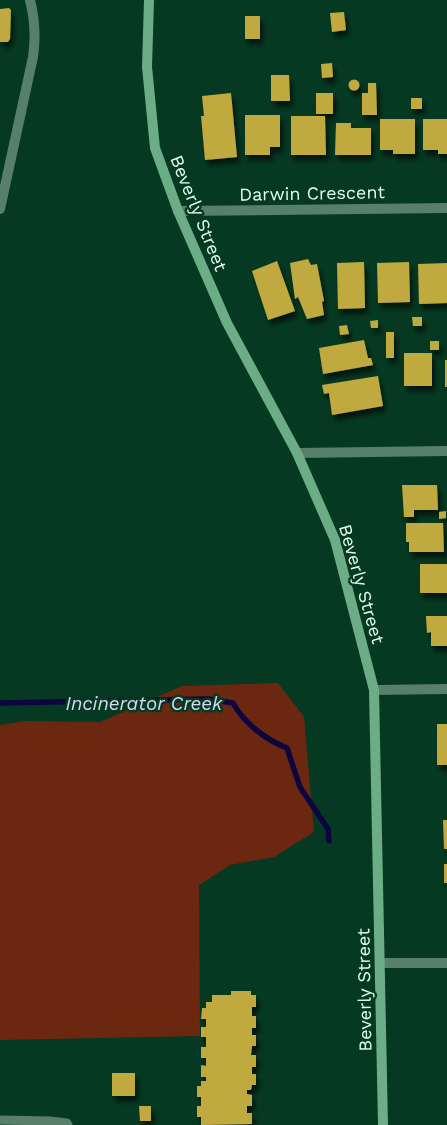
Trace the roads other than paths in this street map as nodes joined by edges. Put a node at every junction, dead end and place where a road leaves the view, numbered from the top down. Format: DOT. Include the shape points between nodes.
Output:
graph roads {
  1 [pos="30,0"];
  2 [pos="149,0"];
  3 [pos="447,208"];
  4 [pos="0,209"];
  5 [pos="178,211"];
  6 [pos="447,451"];
  7 [pos="297,453"];
  8 [pos="447,689"];
  9 [pos="374,690"];
  10 [pos="380,963"];
  11 [pos="447,963"];
  12 [pos="0,1120"];
  13 [pos="68,1125"];
  14 [pos="383,1125"];
  1 -- 4 [label="street" via="36,37"];
  2 -- 5 [label="street, Beverly Street" via="147,67 155,148"];
  3 -- 5 [label="street, Darwin Crescent"];
  5 -- 7 [label="street, Beverly Street" via="227,323"];
  6 -- 7 [label="street"];
  7 -- 9 [label="street, Beverly Street" via="335,540"];
  8 -- 9 [label="street"];
  9 -- 10 [label="street, Beverly Street"];
  10 -- 11 [label="street"];
  10 -- 14 [label="street, Beverly Street"];
  12 -- 13 [label="lane" via="50,1121"];
}
